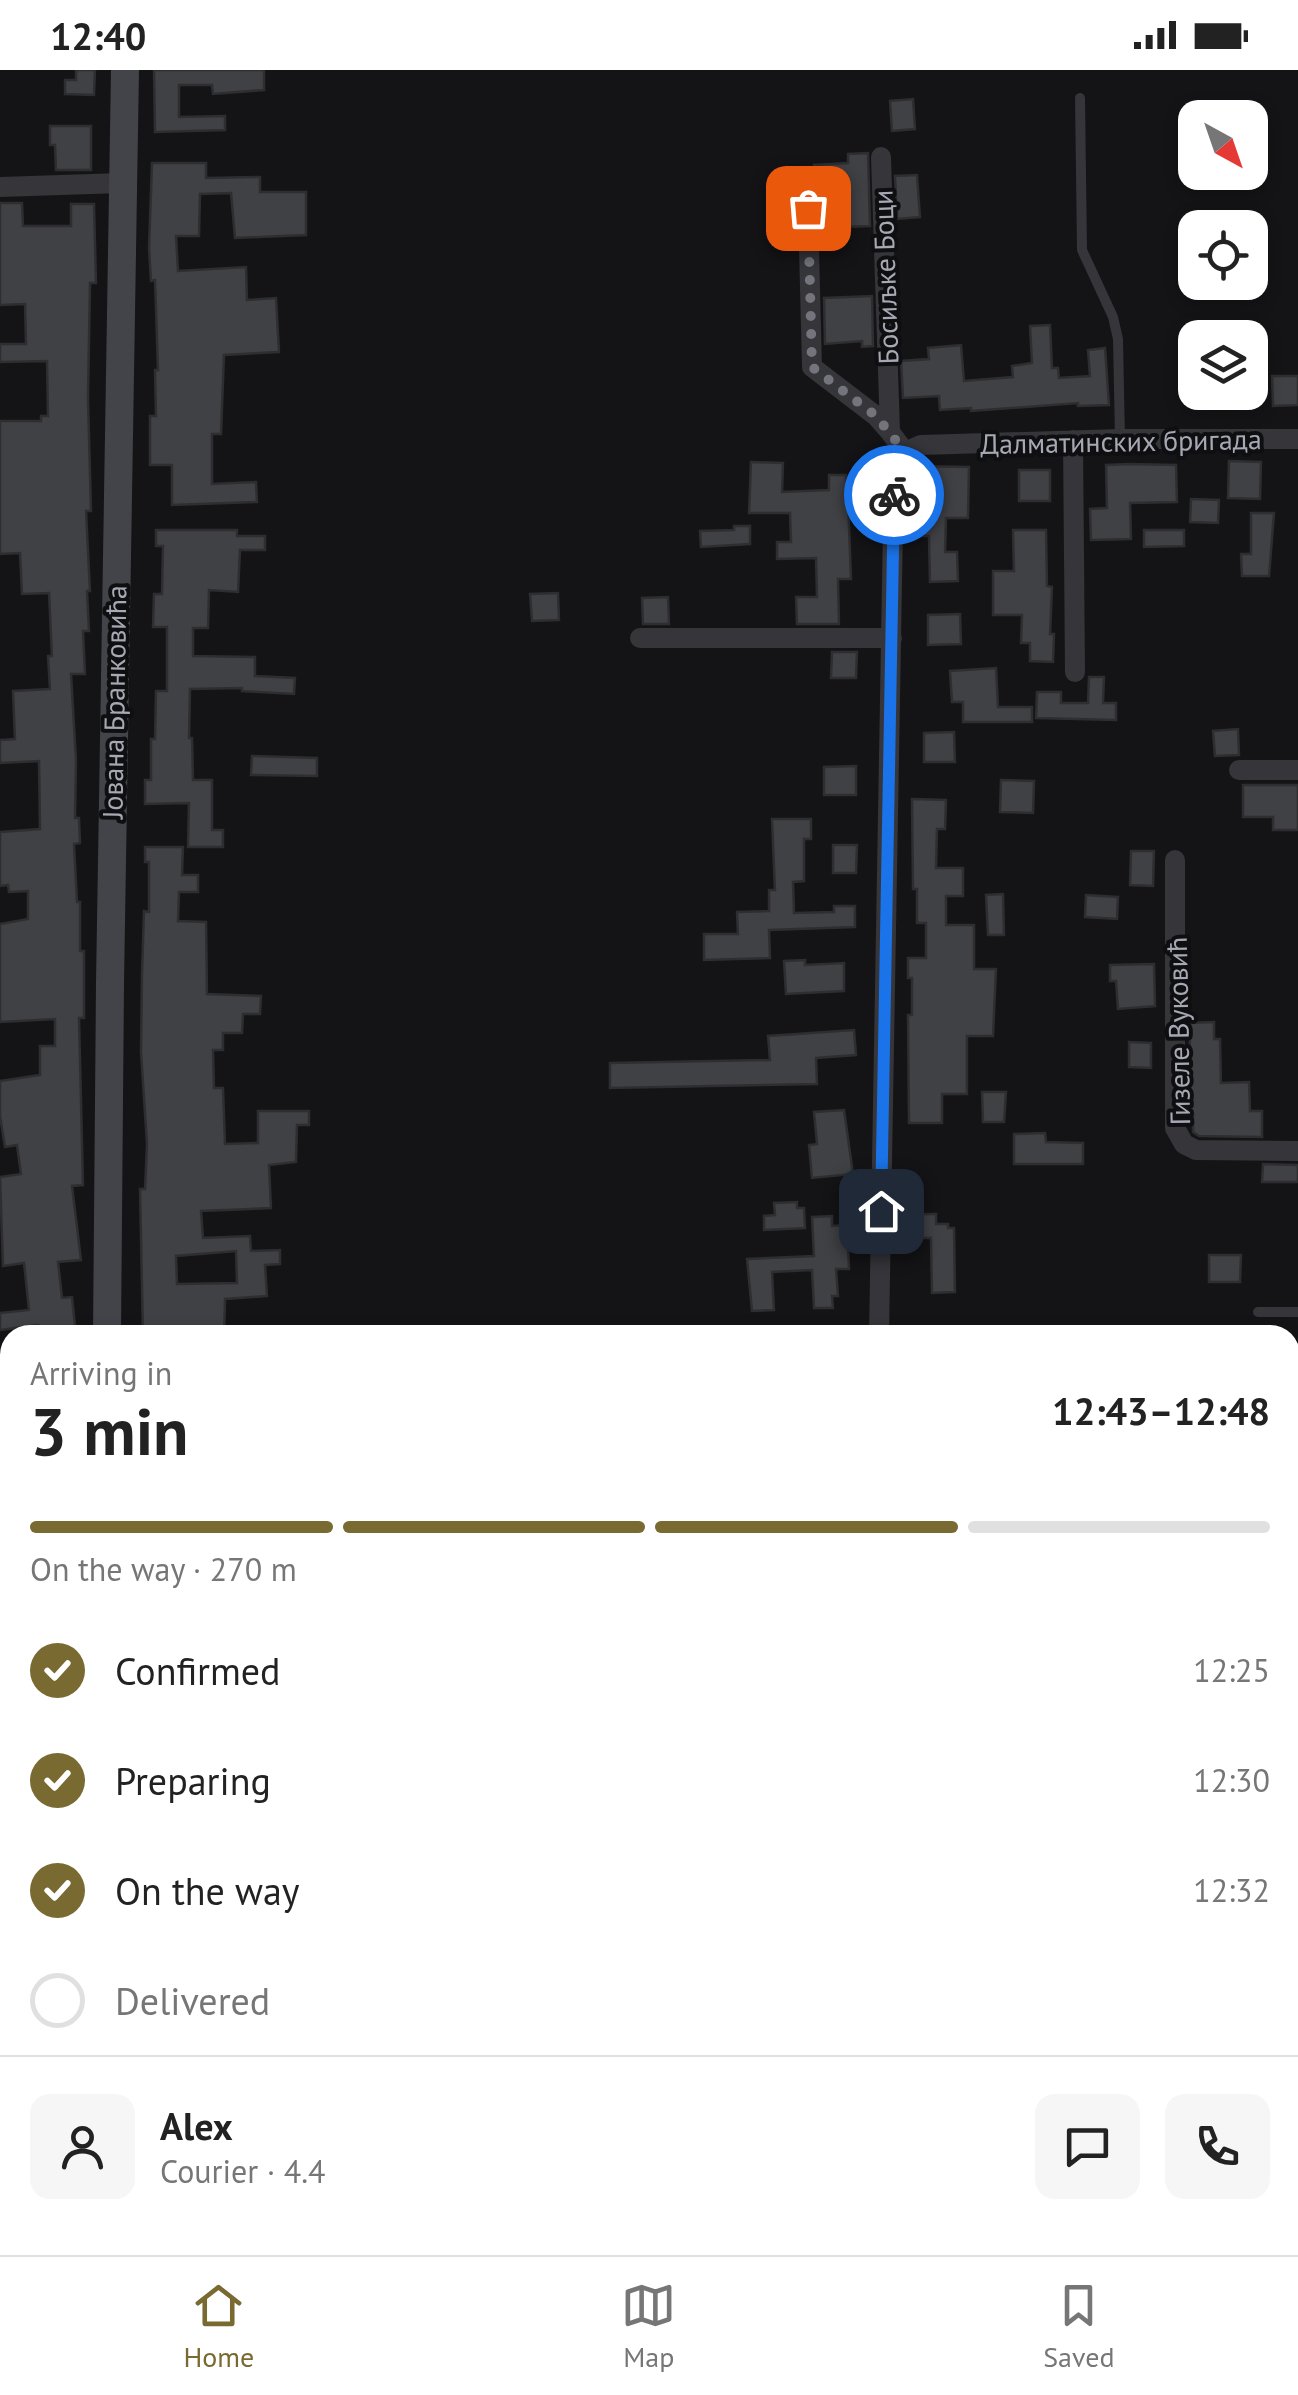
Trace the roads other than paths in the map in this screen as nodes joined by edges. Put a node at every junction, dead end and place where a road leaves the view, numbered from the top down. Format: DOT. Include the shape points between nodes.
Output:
graph roads {
  1 [pos="125,70"];
  2 [pos="1080,98"];
  3 [pos="881,157"];
  4 [pos="122,184"];
  5 [pos="0,187"];
  6 [pos="808,208"];
  7 [pos="890,432"];
  8 [pos="1120,438"];
  9 [pos="1298,439"];
  10 [pos="1072,440"];
  11 [pos="900,459"];
  12 [pos="640,638"];
  13 [pos="892,638"];
  14 [pos="1075,672"];
  15 [pos="1239,770"];
  16 [pos="1298,770"];
  17 [pos="1174,860"];
  18 [pos="1298,1151"];
  19 [pos="1258,1312"];
  20 [pos="1298,1312"];
  21 [pos="107,1325"];
  22 [pos="879,1325"];
  1 -- 4 [label="main road, Јована Бранковића"];
  2 -- 8 [label="lane" via="1082,250 1118,339"];
  3 -- 7 [label="street, Босиљке Боци"];
  4 -- 5 [label="street"];
  4 -- 21 [label="main road, Јована Бранковића"];
  6 -- 7 [label="street" via="812,367"];
  7 -- 11 [label="street"];
  8 -- 9 [label="street, Далматинских бригада"];
  8 -- 10 [label="street, Далматинских бригада"];
  10 -- 11 [label="street, Далматинских бригада" via="920,444"];
  10 -- 14 [label="street"];
  11 -- 13 [label="street"];
  12 -- 13 [label="street"];
  13 -- 22 [label="street"];
  15 -- 16 [label="street"];
  17 -- 18 [label="street, Гизеле Вуковић" via="1175,1128 1196,1150"];
  19 -- 20 [label="lane"];
}
